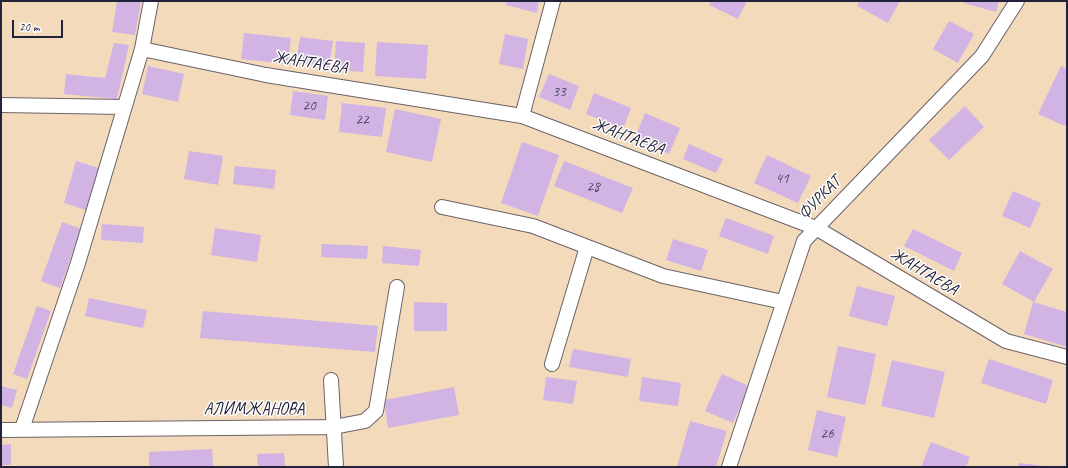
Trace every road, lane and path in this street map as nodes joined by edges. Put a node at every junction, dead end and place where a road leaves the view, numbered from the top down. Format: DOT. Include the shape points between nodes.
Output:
graph roads {
  1 [pos="151,1"];
  2 [pos="554,1"];
  3 [pos="1017,1"];
  4 [pos="142,49"];
  5 [pos="1,105"];
  6 [pos="124,107"];
  7 [pos="522,116"];
  8 [pos="442,207"];
  9 [pos="816,228"];
  10 [pos="587,247"];
  11 [pos="397,287"];
  12 [pos="783,302"];
  13 [pos="1067,357"];
  14 [pos="552,364"];
  15 [pos="331,380"];
  16 [pos="334,428"];
  17 [pos="22,429"];
  18 [pos="1,430"];
  19 [pos="336,467"];
  20 [pos="729,467"];
  1 -- 4 [label="street"];
  2 -- 7 [label="street"];
  3 -- 9 [label="street, ФУРКАТ" via="982,56"];
  4 -- 6 [label="street"];
  4 -- 7 [label="street, ЖАНТАЕВА" via="266,75"];
  5 -- 6 [label="street"];
  6 -- 17 [label="street" via="78,263"];
  7 -- 9 [label="street, ЖАНТАЕВА"];
  8 -- 10 [label="street" via="533,226"];
  9 -- 12 [label="street, ФУРКАТ" via="804,241"];
  9 -- 13 [label="street, ЖАНТАЕВА" via="1006,341"];
  10 -- 12 [label="street" via="664,276"];
  10 -- 14 [label="street"];
  11 -- 16 [label="street, АЛИМЖАНОВА" via="376,411 365,421"];
  12 -- 20 [label="street, ФУРКАТ"];
  15 -- 16 [label="street"];
  16 -- 17 [label="street, АЛИМЖАНОВА"];
  16 -- 19 [label="street"];
  17 -- 18 [label="street, АЛИМЖАНОВА"];
}
